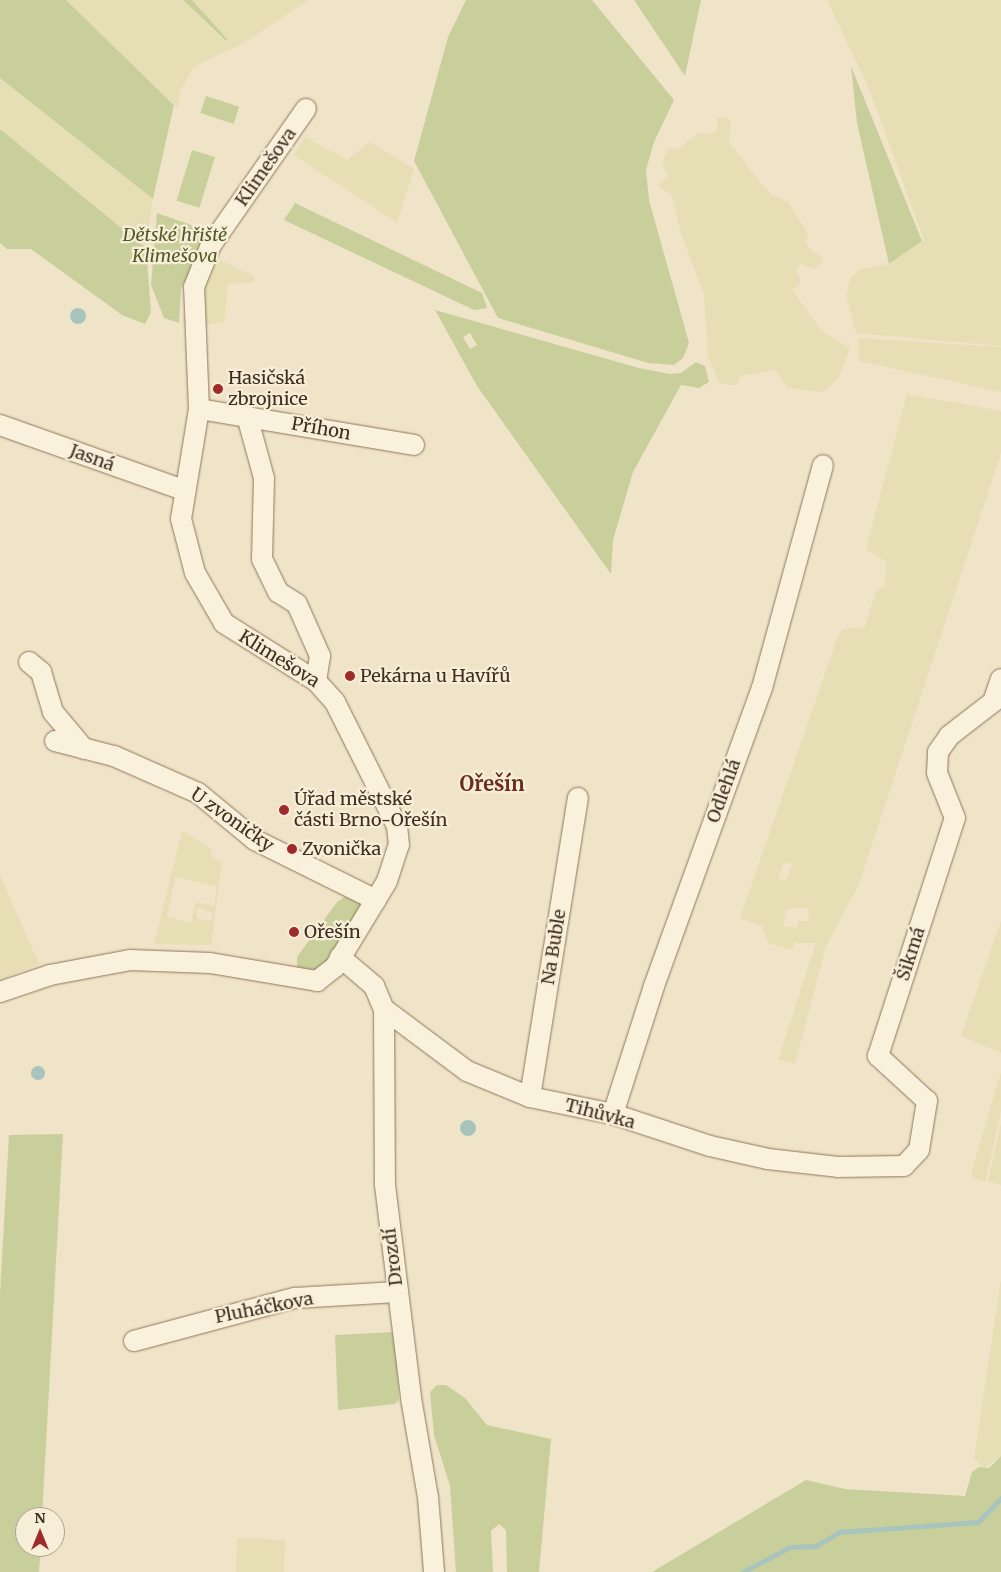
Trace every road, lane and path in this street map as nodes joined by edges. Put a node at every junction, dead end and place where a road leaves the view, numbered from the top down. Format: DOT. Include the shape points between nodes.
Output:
graph roads {
  1 [pos="306,109"];
  2 [pos="198,409"];
  3 [pos="247,416"];
  4 [pos="0,424"];
  5 [pos="414,446"];
  6 [pos="823,465"];
  7 [pos="184,490"];
  8 [pos="28,662"];
  9 [pos="1001,679"];
  10 [pos="316,680"];
  11 [pos="55,741"];
  12 [pos="84,748"];
  13 [pos="578,798"];
  14 [pos="376,900"];
  15 [pos="340,957"];
  16 [pos="0,992"];
  17 [pos="384,1009"];
  18 [pos="530,1097"];
  19 [pos="613,1114"];
  20 [pos="838,1167"];
  21 [pos="397,1292"];
  22 [pos="134,1341"];
  23 [pos="434,1572"];
  1 -- 2 [label="street, Klimešova" via="201,265 192,303"];
  2 -- 3 [label="street, Příhon"];
  2 -- 7 [label="street, Klimešova"];
  3 -- 5 [label="street, Příhon"];
  3 -- 10 [label="street" via="264,478 262,558 278,592 297,604 320,656"];
  4 -- 7 [label="street, Jasná"];
  6 -- 19 [label="street, Odlehlá" via="762,688 654,986"];
  7 -- 10 [label="street, Klimešova" via="183,538 212,609 241,637"];
  8 -- 12 [label="street" via="41,672 53,712"];
  9 -- 20 [label="street, Šikmá" via="993,702 949,736 938,752 937,773 954,818 878,1056 927,1101 919,1150 904,1166"];
  10 -- 14 [label="street, Klimešova" via="335,702 398,826 399,845"];
  11 -- 12 [label="street, U zvoničky"];
  12 -- 14 [label="street, U zvoničky" via="114,756 198,793 255,840"];
  13 -- 18 [label="street, Na Buble"];
  14 -- 15 [label="street, Klimešova"];
  15 -- 16 [label="street, Klimešova" via="327,976 317,981 210,963 130,960 50,975"];
  15 -- 17 [label="street, Drozdí" via="374,986"];
  17 -- 18 [label="street, Tihůvka" via="467,1071"];
  17 -- 21 [label="street, Drozdí" via="385,1185"];
  18 -- 19 [label="street, Tihůvka"];
  19 -- 20 [label="street, Tihůvka" via="710,1146"];
  21 -- 22 [label="street, Pluháčkova" via="295,1298"];
  21 -- 23 [label="street, Drozdí" via="428,1497"];
}
